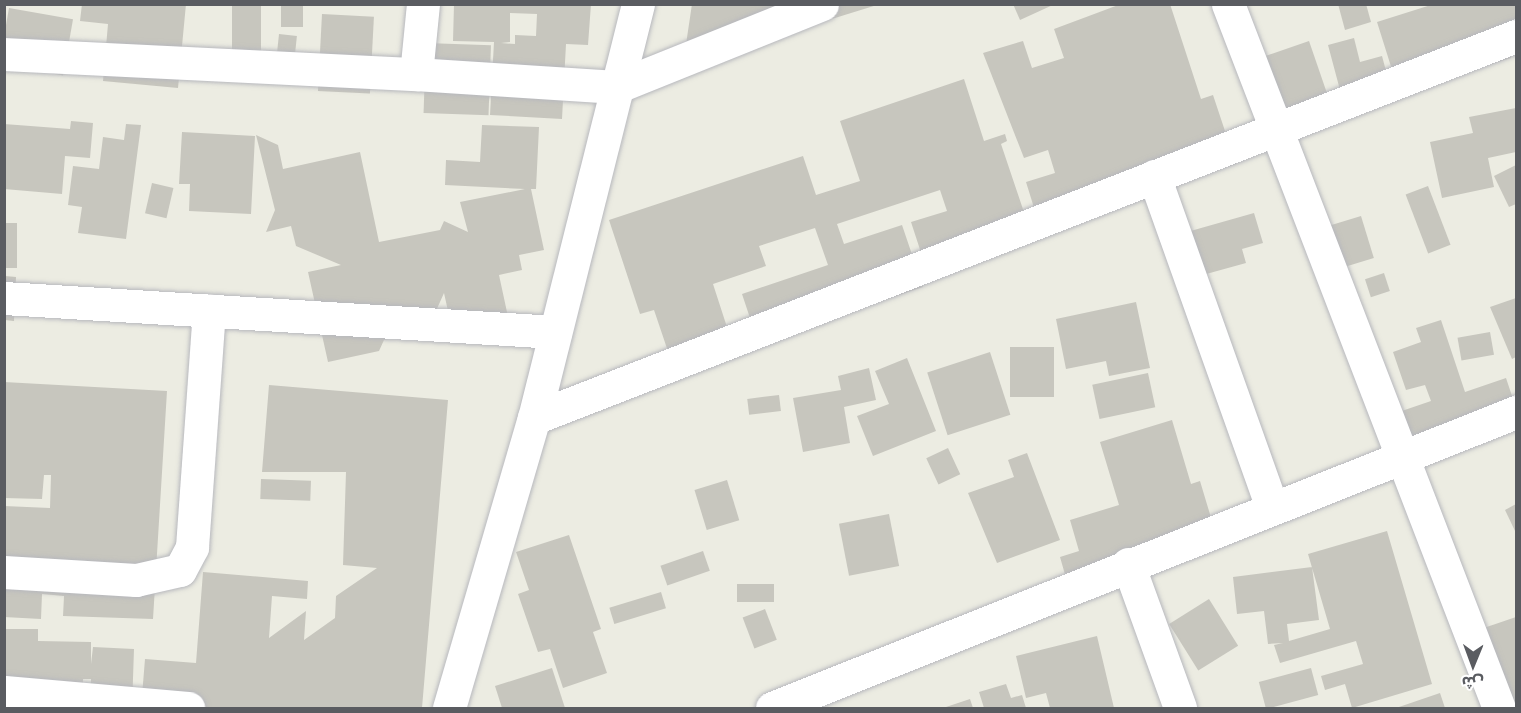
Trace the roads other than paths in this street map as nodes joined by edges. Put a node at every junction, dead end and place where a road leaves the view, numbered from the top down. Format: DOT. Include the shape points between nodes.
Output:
graph roads {
  1 [pos="423,4"];
  2 [pos="638,4"];
  3 [pos="822,4"];
  4 [pos="1228,4"];
  5 [pos="1516,36"];
  6 [pos="4,54"];
  7 [pos="416,74"];
  8 [pos="616,87"];
  9 [pos="1275,129"];
  10 [pos="1154,177"];
  11 [pos="4,298"];
  12 [pos="209,311"];
  13 [pos="555,332"];
  14 [pos="1516,412"];
  15 [pos="534,418"];
  16 [pos="1398,458"];
  17 [pos="1272,507"];
  18 [pos="1128,564"];
  19 [pos="4,572"];
  20 [pos="4,692"];
  21 [pos="827,697"];
  22 [pos="188,708"];
  23 [pos="449,708"];
  24 [pos="772,708"];
  25 [pos="1180,708"];
  26 [pos="1499,708"];
  1 -- 7 [label="street"];
  2 -- 8 [label="street"];
  3 -- 8 [label="street"];
  4 -- 9 [label="street"];
  5 -- 9 [label="street"];
  6 -- 7 [label="street"];
  7 -- 8 [label="street"];
  8 -- 13 [label="street"];
  9 -- 10 [label="street"];
  9 -- 16 [label="street"];
  10 -- 15 [label="street"];
  10 -- 17 [label="street"];
  11 -- 12 [label="street"];
  12 -- 13 [label="street"];
  12 -- 19 [label="street" via="192,547 180,570 136,580"];
  13 -- 15 [label="street"];
  14 -- 16 [label="street"];
  15 -- 23 [label="street"];
  16 -- 17 [label="street"];
  16 -- 26 [label="street"];
  17 -- 18 [label="street"];
  18 -- 21 [label="street"];
  18 -- 25 [label="street"];
  20 -- 22 [label="street"];
  21 -- 24 [label="street"];
}
